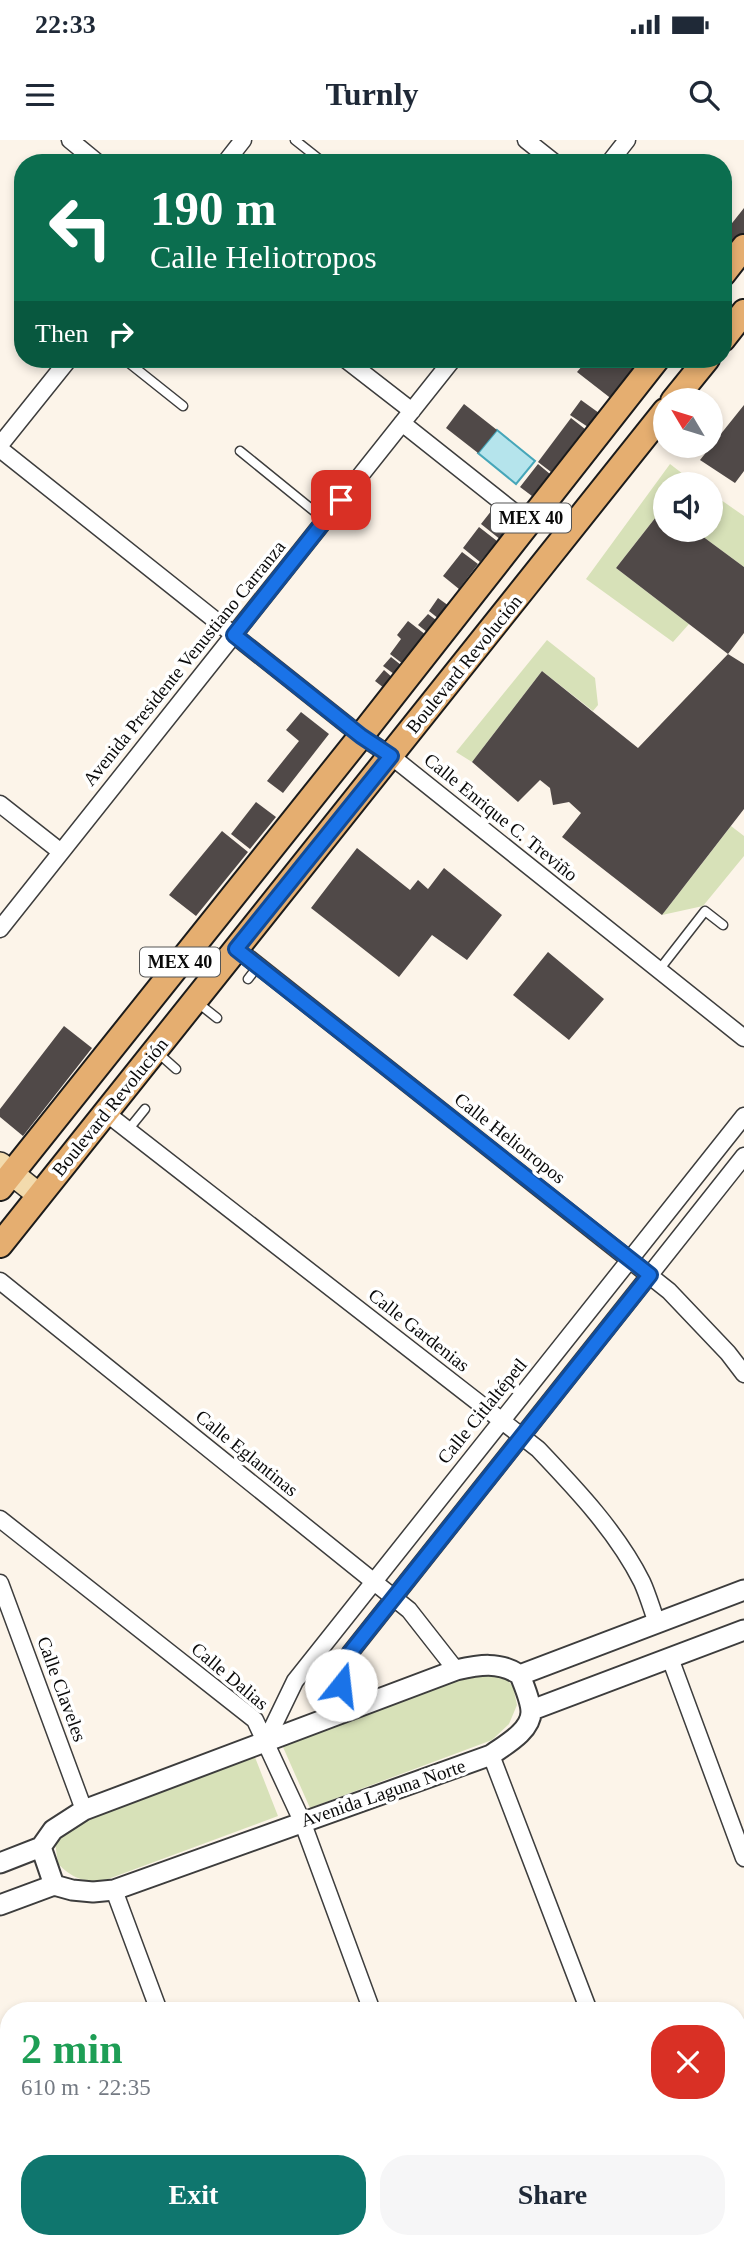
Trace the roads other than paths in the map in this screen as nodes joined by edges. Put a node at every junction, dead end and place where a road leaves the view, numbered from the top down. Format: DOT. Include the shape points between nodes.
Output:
graph roads {
  1 [pos="69,140"];
  2 [pos="243,140"];
  3 [pos="295,140"];
  4 [pos="526,140"];
  5 [pos="627,140"];
  6 [pos="87,154"];
  7 [pos="232,154"];
  8 [pos="313,154"];
  9 [pos="544,154"];
  10 [pos="616,154"];
  11 [pos="744,247"];
  12 [pos="732,262"];
  13 [pos="744,313"];
  14 [pos="732,328"];
  15 [pos="62,368"];
  16 [pos="135,368"];
  17 [pos="355,368"];
  18 [pos="446,368"];
  19 [pos="649,368"];
  20 [pos="700,368"];
  21 [pos="684,388"];
  22 [pos="183,406"];
  23 [pos="407,417"];
  24 [pos="653,426"];
  25 [pos="0,447"];
  26 [pos="240,452"];
  27 [pos="325,520"];
  28 [pos="528,523"];
  29 [pos="234,635"];
  30 [pos="361,736"];
  31 [pos="391,756"];
  32 [pos="0,804"];
  33 [pos="61,852"];
  34 [pos="723,925"];
  35 [pos="0,929"];
  36 [pos="236,949"];
  37 [pos="258,966"];
  38 [pos="659,970"];
  39 [pos="247,979"];
  40 [pos="195,1001"];
  41 [pos="217,1018"];
  42 [pos="744,1038"];
  43 [pos="155,1051"];
  44 [pos="176,1069"];
  45 [pos="145,1109"];
  46 [pos="106,1113"];
  47 [pos="744,1116"];
  48 [pos="128,1130"];
  49 [pos="744,1156"];
  50 [pos="4,1175"];
  51 [pos="39,1195"];
  52 [pos="0,1245"];
  53 [pos="630,1259"];
  54 [pos="650,1275"];
  55 [pos="0,1282"];
  56 [pos="744,1374"];
  57 [pos="502,1420"];
  58 [pos="522,1437"];
  59 [pos="0,1519"];
  60 [pos="373,1582"];
  61 [pos="0,1583"];
  62 [pos="744,1590"];
  63 [pos="394,1598"];
  64 [pos="657,1623"];
  65 [pos="744,1630"];
  66 [pos="670,1658"];
  67 [pos="456,1670"];
  68 [pos="520,1675"];
  69 [pos="350,1710"];
  70 [pos="531,1710"];
  71 [pos="265,1741"];
  72 [pos="491,1755"];
  73 [pos="84,1810"];
  74 [pos="302,1821"];
  75 [pos="41,1847"];
  76 [pos="744,1858"];
  77 [pos="0,1863"];
  78 [pos="54,1885"];
  79 [pos="114,1890"];
  80 [pos="0,1905"];
  81 [pos="156,2002"];
  82 [pos="369,2002"];
  83 [pos="586,2002"];
  1 -- 6 [label="street"];
  2 -- 7 [label="street"];
  3 -- 8 [label="lane"];
  4 -- 9 [label="street"];
  5 -- 10 [label="street"];
  11 -- 12 [label="main road"];
  13 -- 14 [label="main road"];
  15 -- 25 [label="street"];
  16 -- 22 [label="lane"];
  17 -- 23 [label="street"];
  18 -- 23 [label="street, Avenida Presidente Venustiano Carranza"];
  19 -- 28 [label="main road, MEX 40"];
  20 -- 21 [label="main road"];
  23 -- 27 [label="street, Avenida Presidente Venustiano Carranza"];
  23 -- 28 [label="street"];
  24 -- 31 [label="main road, Boulevard Revolución / MEX 40"];
  25 -- 29 [label="street, Calle Enrique C. Treviño"];
  26 -- 27 [label="lane"];
  27 -- 29 [label="street, Avenida Presidente Venustiano Carranza"];
  28 -- 30 [label="main road, MEX 40"];
  29 -- 30 [label="street, Calle Enrique C. Treviño"];
  29 -- 33 [label="street, Avenida Presidente Venustiano Carranza"];
  30 -- 31 [label="street, Calle Enrique C. Treviño"];
  30 -- 50 [label="main road, MEX 40"];
  31 -- 36 [label="main road, Boulevard Revolución / MEX 40"];
  31 -- 38 [label="street, Calle Enrique C. Treviño"];
  32 -- 33 [label="street"];
  33 -- 35 [label="street, Avenida Presidente Venustiano Carranza"];
  34 -- 38 [label="lane" via="705,911"];
  36 -- 37 [label="street, Calle Heliotropos"];
  36 -- 40 [label="main road, Boulevard Revolución / MEX 40"];
  37 -- 39 [label="lane"];
  37 -- 53 [label="street, Calle Heliotropos"];
  38 -- 42 [label="street, Calle Enrique C. Treviño"];
  40 -- 41 [label="lane"];
  40 -- 43 [label="main road, Boulevard Revolución / MEX 40"];
  43 -- 44 [label="lane"];
  43 -- 46 [label="main road, Boulevard Revolución / MEX 40"];
  45 -- 48 [label="lane"];
  46 -- 48 [label="street, Calle Gardenias"];
  46 -- 51 [label="main road, Boulevard Revolución / MEX 40"];
  47 -- 53 [label="street, Calle Citlaltépetl"];
  48 -- 57 [label="street, Calle Gardenias"];
  49 -- 54 [label="street"];
  50 -- 51 [label="main road"];
  51 -- 52 [label="main road, Boulevard Revolución / MEX 40"];
  53 -- 54 [label="street, Calle Heliotropos"];
  53 -- 57 [label="street, Calle Citlaltépetl"];
  54 -- 56 [label="street, Calle Heliotropos"];
  54 -- 58 [label="street"];
  55 -- 60 [label="street, Calle Eglantinas"];
  57 -- 58 [label="street, Calle Gardenias"];
  57 -- 60 [label="street, Calle Citlaltépetl"];
  58 -- 63 [label="street"];
  58 -- 64 [label="street, Calle Gardenias" via="594,1511 642,1583"];
  59 -- 71 [label="street, Calle Dalias" via="255,1720"];
  60 -- 63 [label="street, Calle Eglantinas"];
  60 -- 71 [label="street, Calle Citlaltépetl" via="295,1681"];
  61 -- 73 [label="street, Calle Claveles"];
  62 -- 64 [label="street"];
  63 -- 67 [label="street, Calle Eglantinas" via="409,1610"];
  63 -- 69 [label="street" via="339,1675"];
  64 -- 68 [label="street"];
  65 -- 66 [label="street"];
  66 -- 70 [label="street"];
  66 -- 76 [label="street"];
  67 -- 68 [label="street" via="486,1664 510,1668"];
  67 -- 69 [label="street"];
  68 -- 70 [label="street"];
  69 -- 71 [label="street"];
  70 -- 72 [label="street, Avenida Laguna Norte" via="530,1722"];
  71 -- 73 [label="street"];
  71 -- 74 [label="street, Calle Dalias"];
  72 -- 74 [label="street, Avenida Laguna Norte"];
  72 -- 83 [label="street"];
  73 -- 75 [label="street" via="53,1830"];
  74 -- 79 [label="street, Avenida Laguna Norte"];
  74 -- 82 [label="street, Calle Dalias"];
  75 -- 77 [label="street"];
  75 -- 78 [label="street"];
  78 -- 79 [label="street, Avenida Laguna Norte" via="93,1892"];
  78 -- 80 [label="street"];
  79 -- 81 [label="street"];
}
